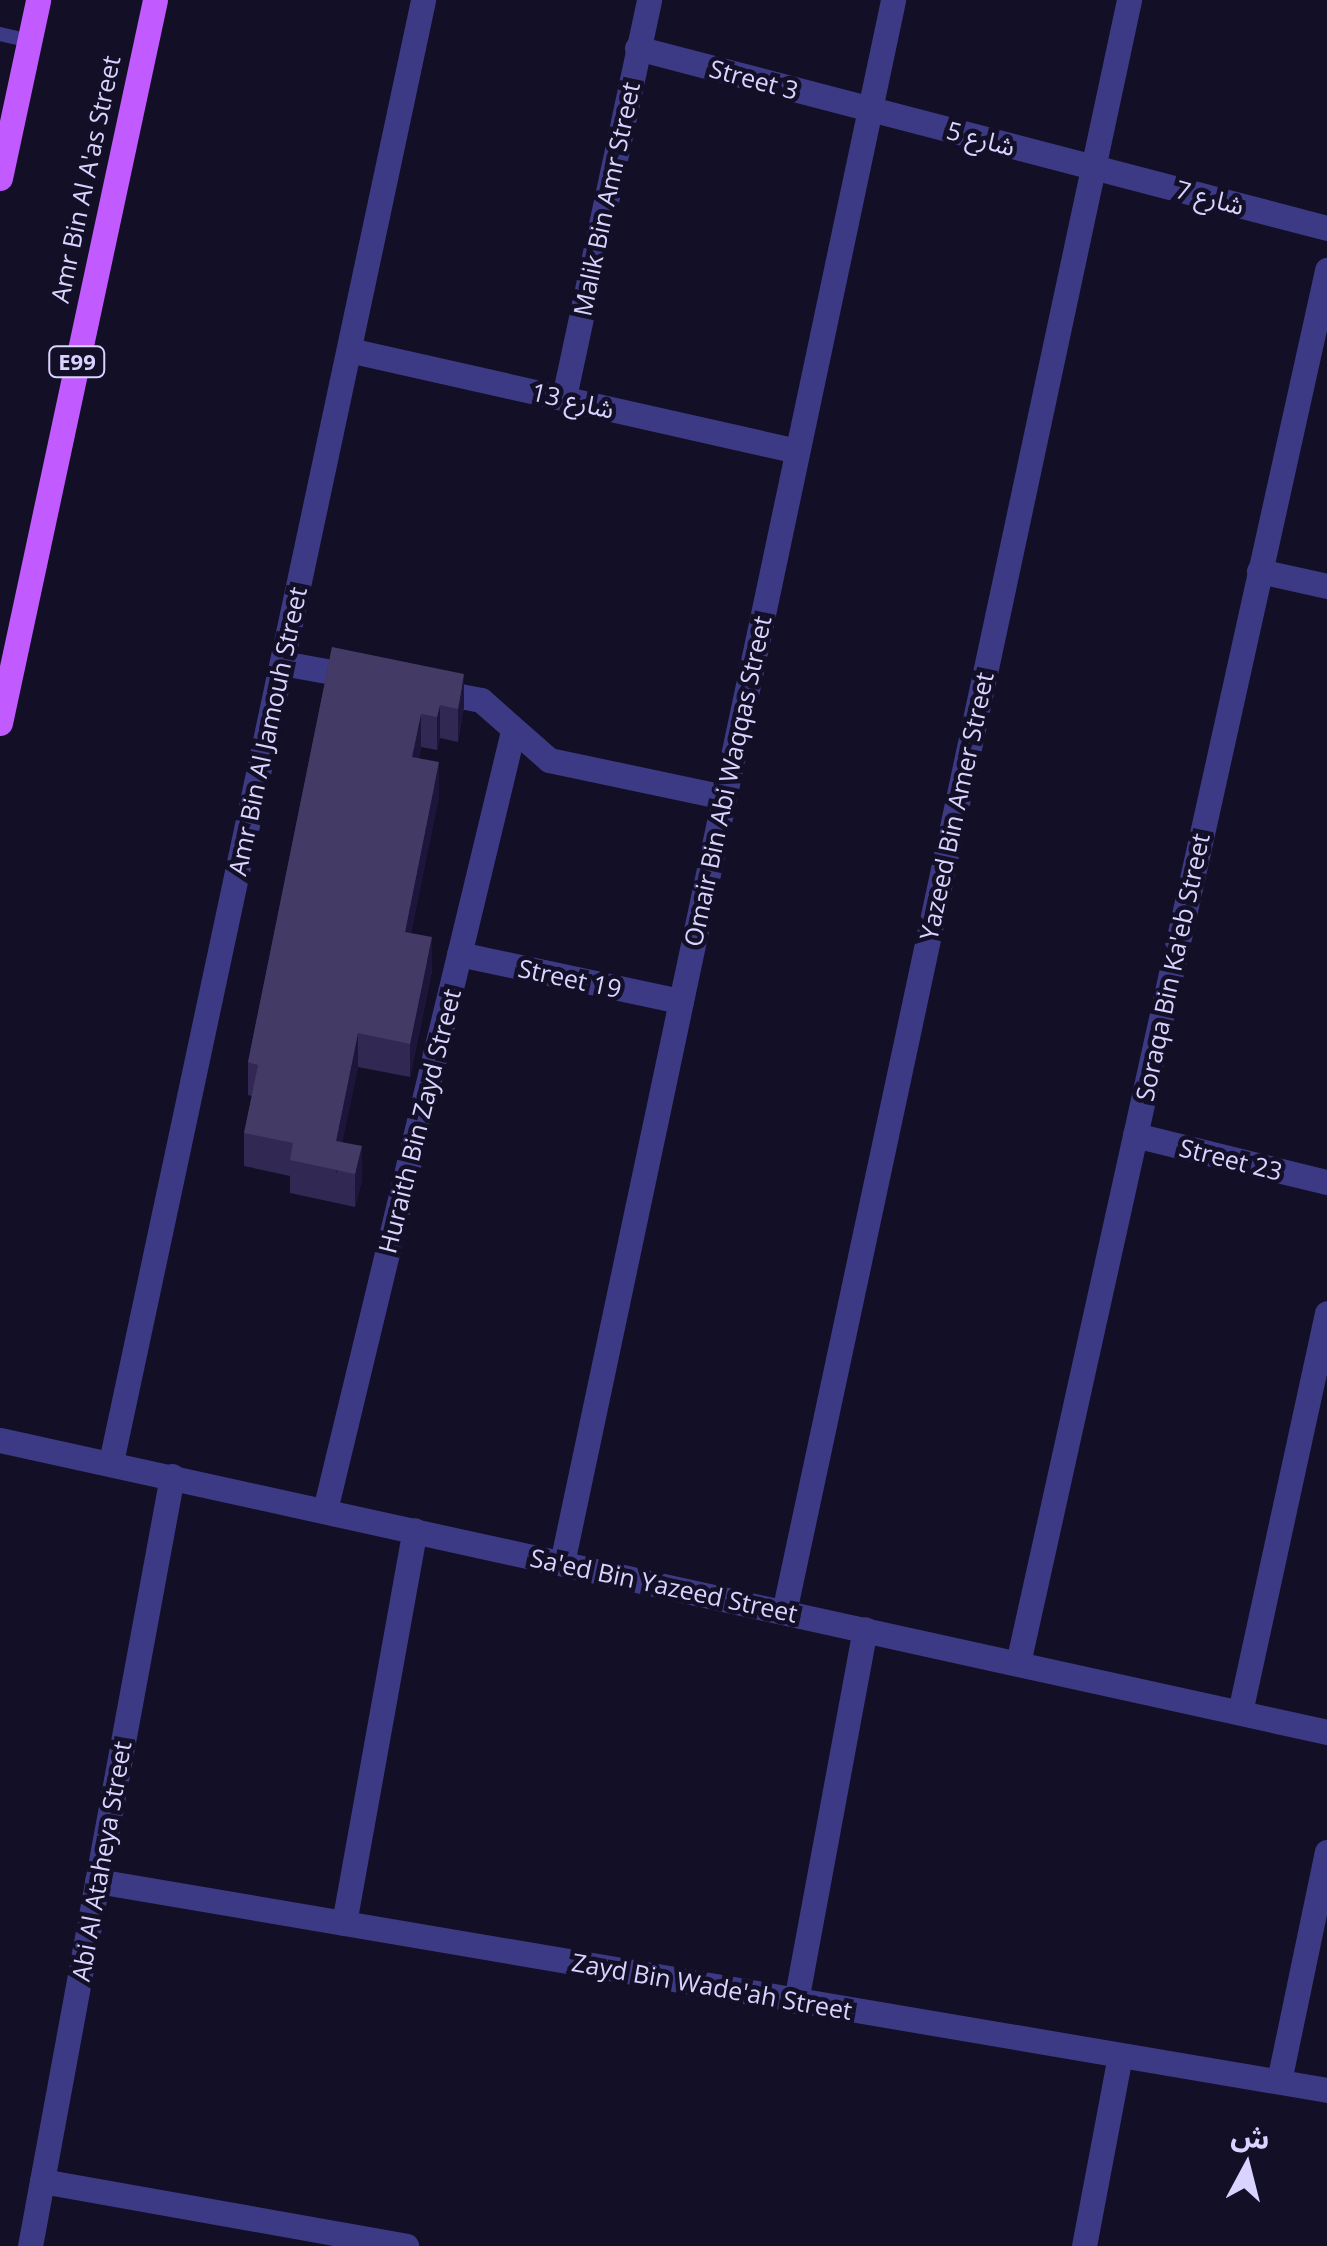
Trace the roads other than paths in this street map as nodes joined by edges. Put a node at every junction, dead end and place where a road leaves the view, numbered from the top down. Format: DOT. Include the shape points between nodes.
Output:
graph roads {
  1 [pos="38,0"];
  2 [pos="155,0"];
  3 [pos="424,0"];
  4 [pos="649,0"];
  5 [pos="893,0"];
  6 [pos="1130,0"];
  7 [pos="0,34"];
  8 [pos="30,41"];
  9 [pos="638,48"];
  10 [pos="870,109"];
  11 [pos="1093,166"];
  12 [pos="0,178"];
  13 [pos="1327,228"];
  14 [pos="1327,270"];
  15 [pos="349,350"];
  16 [pos="564,398"];
  17 [pos="798,451"];
  18 [pos="1260,572"];
  19 [pos="1327,586"];
  20 [pos="282,663"];
  21 [pos="0,723"];
  22 [pos="513,731"];
  23 [pos="724,797"];
  24 [pos="459,954"];
  25 [pos="681,1001"];
  26 [pos="1135,1135"];
  27 [pos="1327,1182"];
  28 [pos="1327,1313"];
  29 [pos="0,1440"];
  30 [pos="111,1462"];
  31 [pos="172,1476"];
  32 [pos="325,1510"];
  33 [pos="416,1530"];
  34 [pos="562,1562"];
  35 [pos="784,1612"];
  36 [pos="866,1630"];
  37 [pos="1018,1663"];
  38 [pos="1240,1712"];
  39 [pos="1327,1732"];
  40 [pos="1327,1852"];
  41 [pos="97,1881"];
  42 [pos="344,1923"];
  43 [pos="796,2000"];
  44 [pos="1120,2056"];
  45 [pos="1279,2081"];
  46 [pos="1327,2090"];
  47 [pos="42,2181"];
  48 [pos="30,2246"];
  49 [pos="406,2246"];
  50 [pos="1084,2246"];
  1 -- 8 [label="main road"];
  2 -- 21 [label="main road, Amr Bin Al A'as Street / E99"];
  3 -- 15 [label="street, Amr Bin Al Jamouh Street"];
  4 -- 9 [label="street, Malik Bin Amr Street"];
  5 -- 10 [label="street, Omair Bin Abi Waqqas Street"];
  6 -- 11 [label="street, Yazeed Bin Amer Street"];
  7 -- 8 [label="lane"];
  8 -- 12 [label="main road"];
  9 -- 10 [label="street, Street 3"];
  9 -- 16 [label="street, Malik Bin Amr Street"];
  10 -- 11 [label="street, شارع 5"];
  10 -- 17 [label="street, Omair Bin Abi Waqqas Street"];
  11 -- 13 [label="street, شارع 7"];
  11 -- 35 [label="street, Yazeed Bin Amer Street"];
  14 -- 18 [label="street, Soraqa Bin Ka'eb Street"];
  15 -- 16 [label="street, شارع 13"];
  15 -- 20 [label="street, Amr Bin Al Jamouh Street"];
  16 -- 17 [label="street, شارع 13"];
  17 -- 23 [label="street, Omair Bin Abi Waqqas Street"];
  18 -- 19 [label="street"];
  18 -- 26 [label="street, Soraqa Bin Ka'eb Street"];
  20 -- 22 [label="street" via="480,700"];
  20 -- 30 [label="street, Amr Bin Al Jamouh Street"];
  22 -- 23 [label="street" via="549,760"];
  22 -- 24 [label="street, Huraith Bin Zayd Street"];
  23 -- 25 [label="street, Omair Bin Abi Waqqas Street"];
  24 -- 25 [label="street, Street 19"];
  24 -- 32 [label="street, Huraith Bin Zayd Street"];
  25 -- 34 [label="street, Omair Bin Abi Waqqas Street"];
  26 -- 27 [label="street, Street 23"];
  26 -- 37 [label="street, Soraqa Bin Ka'eb Street"];
  28 -- 38 [label="street"];
  29 -- 30 [label="street, Sa'ed Bin Yazeed Street"];
  30 -- 31 [label="street, Sa'ed Bin Yazeed Street"];
  31 -- 32 [label="street, Sa'ed Bin Yazeed Street"];
  31 -- 41 [label="street, Abi Al Ataheya Street"];
  32 -- 33 [label="street, Sa'ed Bin Yazeed Street"];
  33 -- 34 [label="street, Sa'ed Bin Yazeed Street"];
  33 -- 42 [label="street"];
  34 -- 35 [label="street, Sa'ed Bin Yazeed Street"];
  35 -- 36 [label="street, Sa'ed Bin Yazeed Street"];
  36 -- 37 [label="street, Sa'ed Bin Yazeed Street"];
  36 -- 43 [label="street"];
  37 -- 38 [label="street, Sa'ed Bin Yazeed Street"];
  38 -- 39 [label="street, Sa'ed Bin Yazeed Street"];
  40 -- 45 [label="street"];
  41 -- 42 [label="street, Zayd Bin Wade'ah Street"];
  41 -- 47 [label="street, Abi Al Ataheya Street"];
  42 -- 43 [label="street, Zayd Bin Wade'ah Street"];
  43 -- 44 [label="street, Zayd Bin Wade'ah Street"];
  44 -- 45 [label="street, Zayd Bin Wade'ah Street"];
  44 -- 50 [label="street"];
  45 -- 46 [label="street, Zayd Bin Wade'ah Street"];
  47 -- 48 [label="street, Abi Al Ataheya Street"];
  47 -- 49 [label="street"];
}
